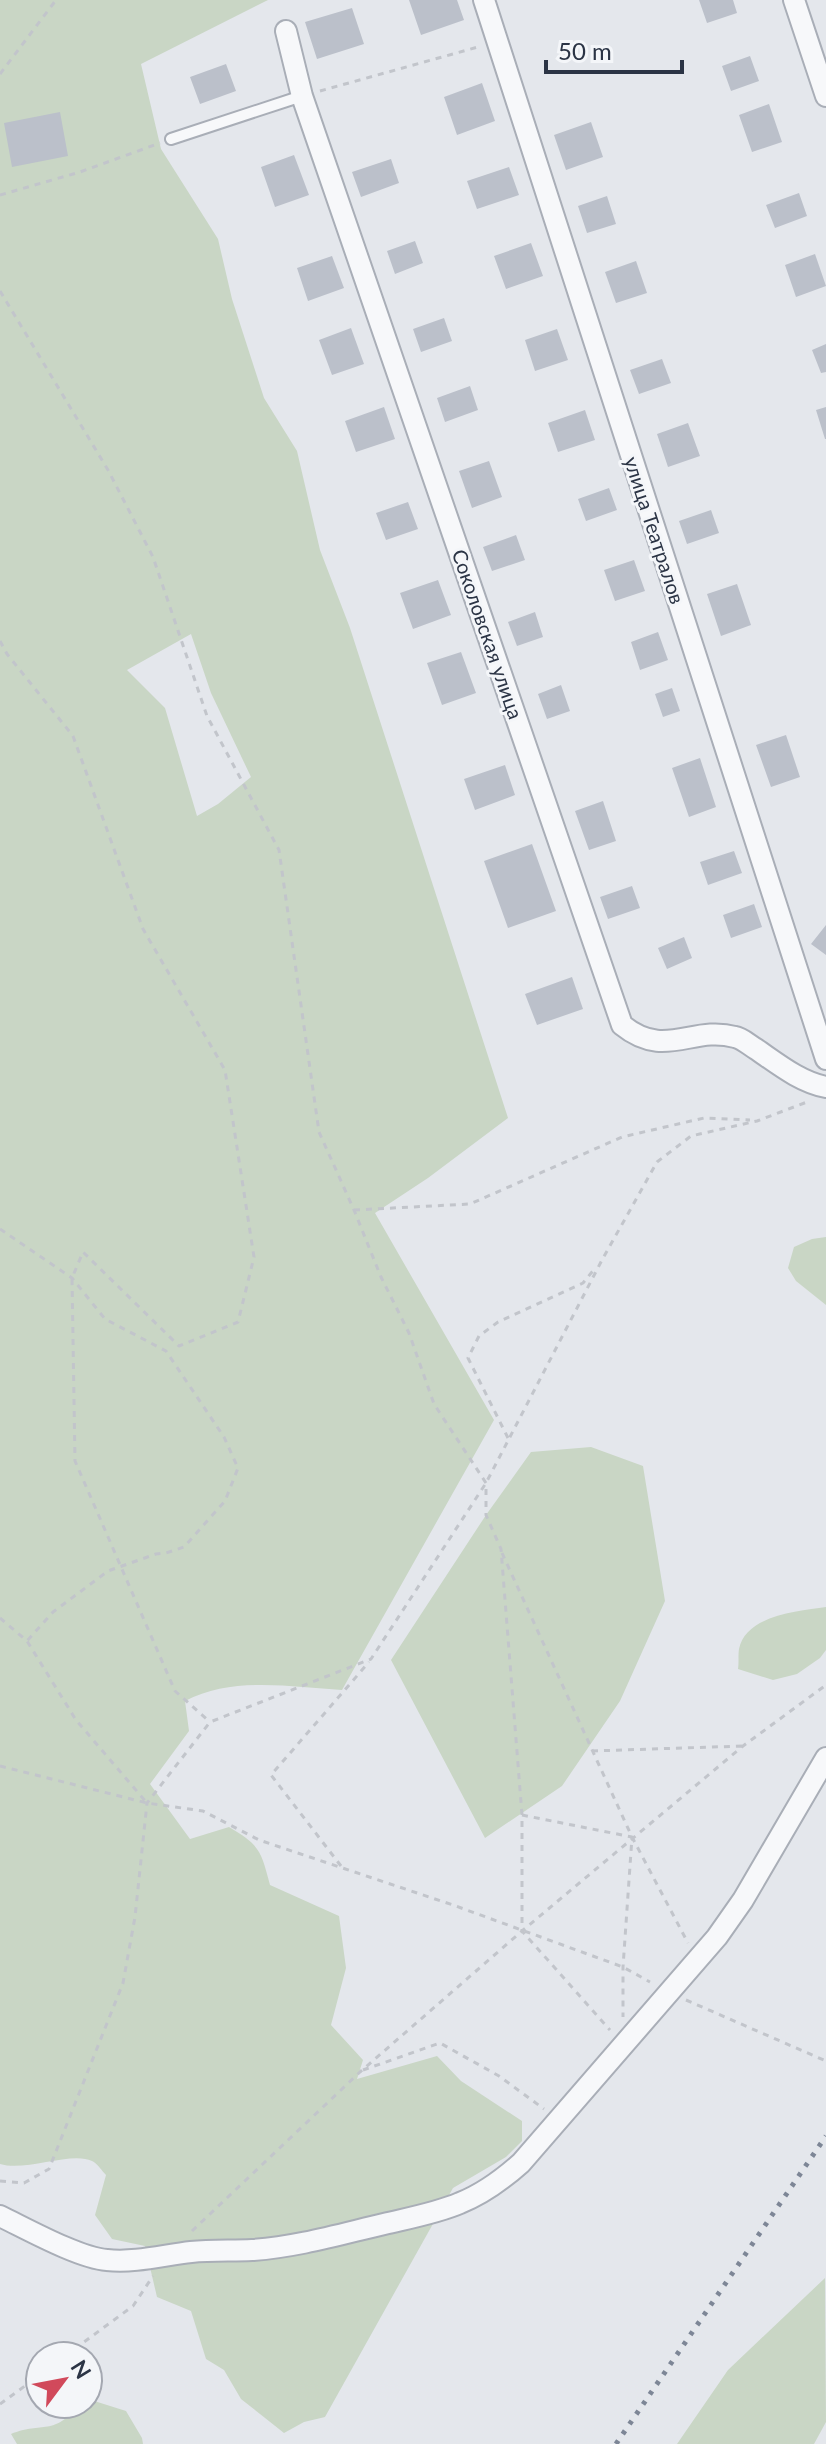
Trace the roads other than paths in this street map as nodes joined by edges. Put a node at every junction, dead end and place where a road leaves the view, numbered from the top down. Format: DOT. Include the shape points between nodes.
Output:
graph roads {
  1 [pos="484,0"];
  2 [pos="794,0"];
  3 [pos="286,31"];
  4 [pos="302,96"];
  5 [pos="826,96"];
  6 [pos="171,139"];
  7 [pos="826,1059"];
  8 [pos="819,1093"];
  9 [pos="826,1758"];
  10 [pos="0,2216"];
  1 -- 7 [label="street, улица Театралов"];
  2 -- 5 [label="street"];
  3 -- 4 [label="street, Соколовская улица"];
  4 -- 6 [label="lane"];
  4 -- 8 [label="street, Соколовская улица" via="622,1025 636,1036 660,1042 736,1037"];
  9 -- 10 [label="street" via="717,1937 527,2156 491,2187 458,2205 295,2244 164,2257 103,2260"];
}
